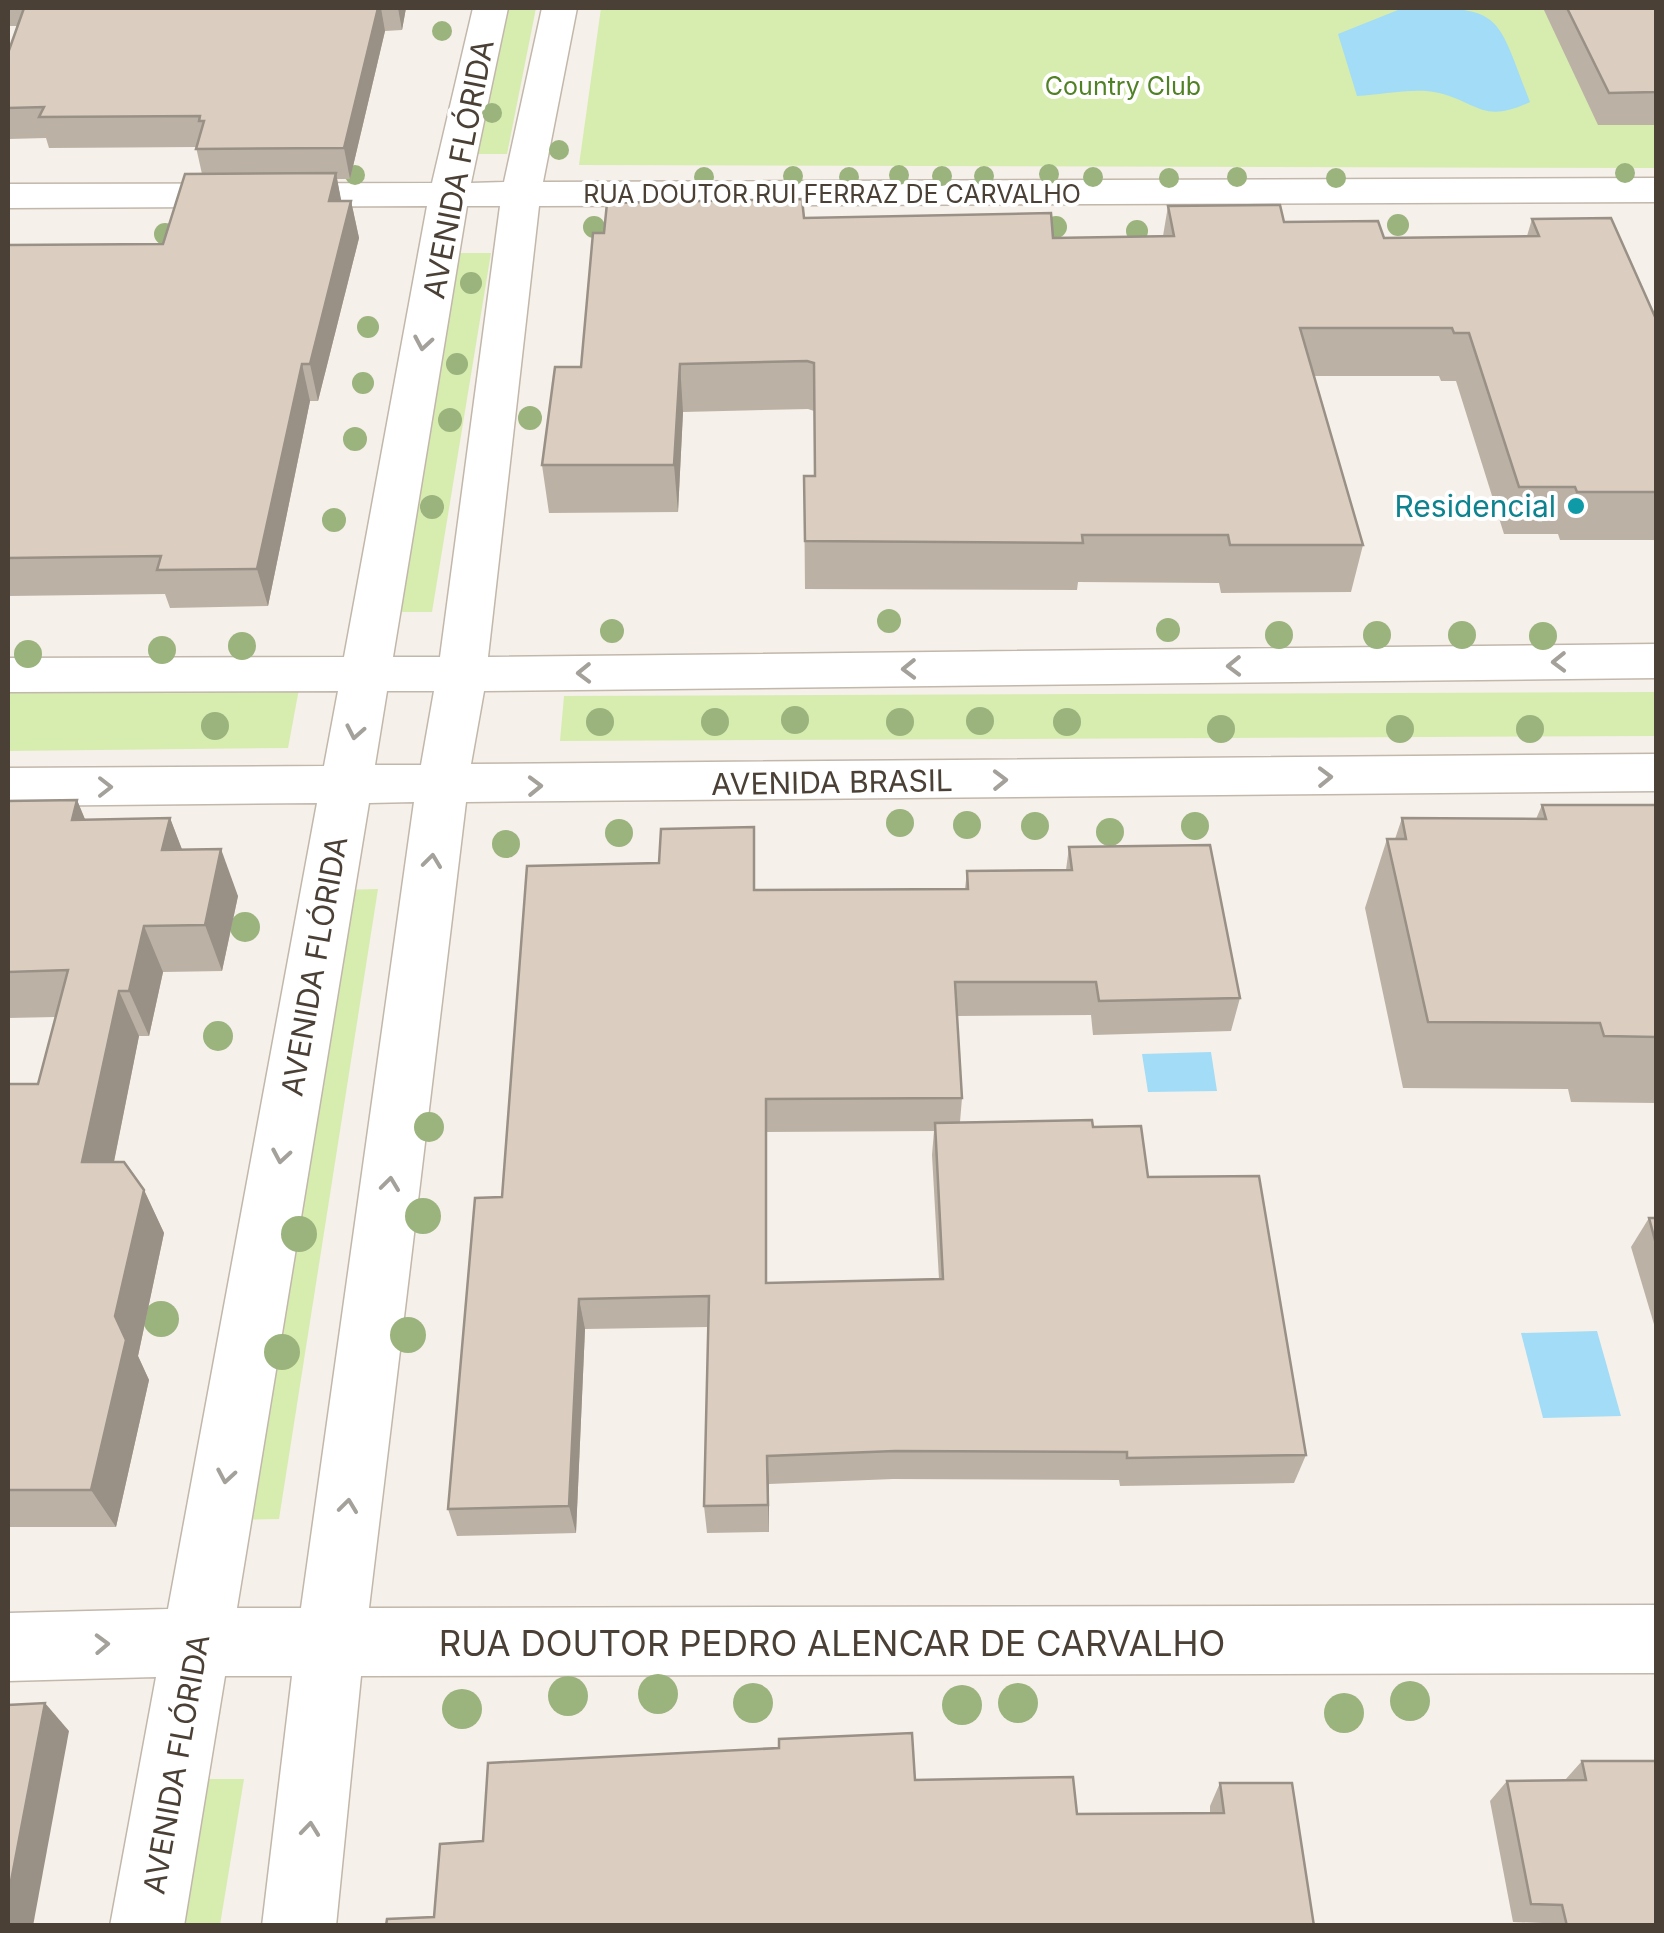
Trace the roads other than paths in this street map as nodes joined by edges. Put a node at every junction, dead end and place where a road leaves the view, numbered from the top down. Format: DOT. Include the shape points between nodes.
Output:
graph roads {
  1 [pos="490,8"];
  2 [pos="559,8"];
  3 [pos="1656,190"];
  4 [pos="449,195"];
  5 [pos="8,196"];
  6 [pos="521,196"];
  7 [pos="1656,661"];
  8 [pos="366,674"];
  9 [pos="462,674"];
  10 [pos="8,675"];
  11 [pos="1656,773"];
  12 [pos="345,785"];
  13 [pos="442,786"];
  14 [pos="8,787"];
  15 [pos="1656,1639"];
  16 [pos="198,1642"];
  17 [pos="330,1645"];
  18 [pos="8,1647"];
  19 [pos="147,1926"];
  20 [pos="299,1926"];
  1 -- 4 [label="street, AVENIDA FLÓRIDA"];
  2 -- 6 [label="street"];
  3 -- 6 [label="street, RUA DOUTOR RUI FERRAZ DE CARVALHO"];
  4 -- 5 [label="street, RUA DOUTOR RUI FERRAZ DE CARVALHO"];
  4 -- 6 [label="street, RUA DOUTOR RUI FERRAZ DE CARVALHO"];
  4 -- 8 [label="street, AVENIDA FLÓRIDA, one-way"];
  6 -- 9 [label="street"];
  7 -- 9 [label="street, one-way"];
  8 -- 9 [label="street"];
  8 -- 10 [label="street"];
  8 -- 12 [label="street, AVENIDA FLÓRIDA, one-way"];
  9 -- 13 [label="street"];
  13 -- 11 [label="street, AVENIDA BRASIL, one-way"];
  12 -- 13 [label="street, AVENIDA BRASIL"];
  14 -- 12 [label="street, AVENIDA BRASIL, one-way"];
  12 -- 16 [label="street, AVENIDA FLÓRIDA, one-way"];
  17 -- 13 [label="street, one-way"];
  15 -- 17 [label="street, RUA DOUTOR PEDRO ALENCAR DE CARVALHO"];
  16 -- 17 [label="street, RUA DOUTOR PEDRO ALENCAR DE CARVALHO"];
  18 -- 16 [label="street, RUA DOUTOR PEDRO ALENCAR DE CARVALHO, one-way"];
  16 -- 19 [label="street, AVENIDA FLÓRIDA"];
  20 -- 17 [label="street, one-way"];
}
